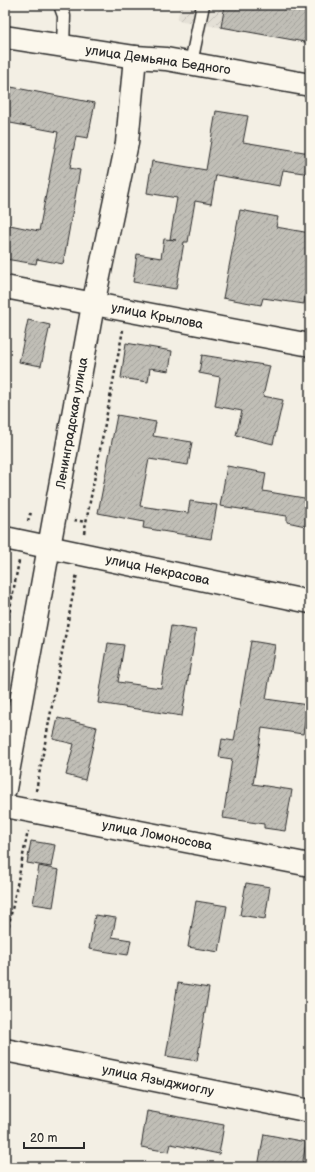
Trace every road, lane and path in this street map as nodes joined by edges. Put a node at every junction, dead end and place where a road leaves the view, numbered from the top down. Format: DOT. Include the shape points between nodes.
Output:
graph roads {
  1 [pos="60,5"];
  2 [pos="203,5"];
  3 [pos="5,36"];
  4 [pos="63,47"];
  5 [pos="135,57"];
  6 [pos="191,63"];
  7 [pos="310,85"];
  8 [pos="5,287"];
  9 [pos="93,306"];
  10 [pos="126,312"];
  11 [pos="310,346"];
  12 [pos="14,540"];
  13 [pos="50,548"];
  14 [pos="80,554"];
  15 [pos="5,595"];
  16 [pos="13,596"];
  17 [pos="310,602"];
  18 [pos="5,635"];
  19 [pos="5,789"];
  20 [pos="5,806"];
  21 [pos="33,811"];
  22 [pos="310,865"];
  23 [pos="5,944"];
  24 [pos="5,1050"];
  25 [pos="310,1111"];
  1 -- 4 [label="lane" via="64,16"];
  2 -- 6 [label="lane"];
  3 -- 4 [label="street, улица Демьяна Бедного"];
  4 -- 5 [label="street, улица Демьяна Бедного"];
  5 -- 6 [label="street, улица Демьяна Бедного"];
  5 -- 9 [label="street, Ленинградская улица" via="127,142"];
  6 -- 7 [label="street, улица Демьяна Бедного"];
  8 -- 9 [label="street, улица Крылова"];
  9 -- 10 [label="street, улица Крылова"];
  9 -- 13 [label="street, Ленинградская улица"];
  10 -- 11 [label="street, улица Крылова"];
  10 -- 14 [label="path"];
  12 -- 13 [label="street, улица Некрасова"];
  12 -- 16 [label="path"];
  13 -- 14 [label="street, улица Некрасова"];
  13 -- 19 [label="street, Ленинградская улица"];
  14 -- 17 [label="street, улица Некрасова"];
  14 -- 21 [label="path"];
  15 -- 16 [label="path"];
  16 -- 18 [label="path"];
  20 -- 21 [label="street, улица Ломоносова"];
  21 -- 22 [label="street, улица Ломоносова"];
  21 -- 23 [label="path"];
  24 -- 25 [label="street, улица Языджиоглу"];
}
